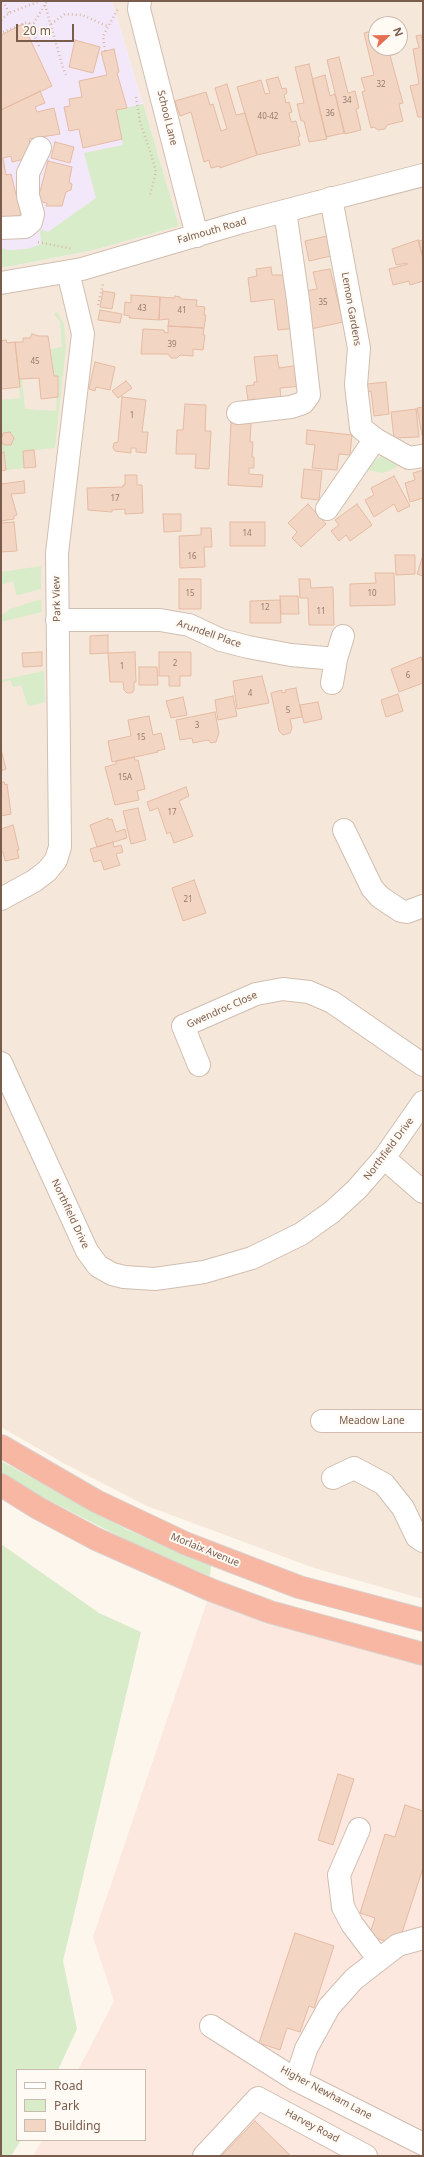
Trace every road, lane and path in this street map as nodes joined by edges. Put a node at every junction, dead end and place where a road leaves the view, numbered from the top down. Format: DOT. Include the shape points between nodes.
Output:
graph roads {
  1 [pos="3,1"];
  2 [pos="40,1"];
  3 [pos="48,1"];
  4 [pos="134,3"];
  5 [pos="45,5"];
  6 [pos="9,13"];
  7 [pos="1,20"];
  8 [pos="29,23"];
  9 [pos="51,24"];
  10 [pos="108,26"];
  11 [pos="3,32"];
  12 [pos="39,46"];
  13 [pos="105,51"];
  14 [pos="67,77"];
  15 [pos="136,97"];
  16 [pos="40,148"];
  17 [pos="423,175"];
  18 [pos="150,195"];
  19 [pos="331,198"];
  20 [pos="285,211"];
  21 [pos="29,224"];
  22 [pos="1,228"];
  23 [pos="197,236"];
  24 [pos="80,250"];
  25 [pos="68,272"];
  26 [pos="104,278"];
  27 [pos="1,283"];
  28 [pos="96,312"];
  29 [pos="238,413"];
  30 [pos="375,439"];
  31 [pos="423,456"];
  32 [pos="327,509"];
  33 [pos="57,620"];
  34 [pos="343,636"];
  35 [pos="336,659"];
  36 [pos="332,683"];
  37 [pos="344,830"];
  38 [pos="1,899"];
  39 [pos="423,906"];
  40 [pos="1,1063"];
  41 [pos="199,1065"];
  42 [pos="423,1065"];
  43 [pos="423,1102"];
  44 [pos="384,1158"];
  45 [pos="423,1192"];
  46 [pos="322,1421"];
  47 [pos="423,1421"];
  48 [pos="1,1446"];
  49 [pos="333,1478"];
  50 [pos="1,1485"];
  51 [pos="423,1541"];
  52 [pos="423,1620"];
  53 [pos="423,1654"];
  54 [pos="359,1829"];
  55 [pos="423,1938"];
  56 [pos="379,1960"];
  57 [pos="211,2026"];
  58 [pos="296,2080"];
  59 [pos="423,2144"];
  60 [pos="361,2155"];
  61 [pos="204,2156"];
  1 -- 6 [label="path"];
  2 -- 6 [label="path"];
  3 -- 5 [label="path"];
  4 -- 10 [label="path"];
  4 -- 23 [label="street, School Lane" via="139,9"];
  5 -- 8 [label="path" via="34,23"];
  5 -- 9 [label="path"];
  6 -- 7 [label="path"];
  8 -- 11 [label="path"];
  8 -- 12 [label="path"];
  9 -- 10 [label="path" via="65,14 82,15"];
  9 -- 14 [label="path"];
  10 -- 13 [label="path" via="103,36"];
  15 -- 18 [label="path" via="140,122 156,172"];
  16 -- 21 [label="street" via="28,173 28,196 32,214"];
  17 -- 19 [label="street, Falmouth Road"];
  19 -- 20 [label="street, Falmouth Road"];
  19 -- 30 [label="street, Lemon Gardens" via="359,348 356,385 361,428"];
  20 -- 23 [label="street, Falmouth Road"];
  20 -- 29 [label="street" via="309,395 315,403"];
  21 -- 22 [label="street" via="25,227"];
  21 -- 24 [label="path" via="38,242"];
  23 -- 25 [label="street, Falmouth Road"];
  25 -- 27 [label="street, Falmouth Road"];
  25 -- 33 [label="street, Park View" via="83,334 57,553"];
  26 -- 28 [label="path"];
  30 -- 31 [label="street, Lemon Gardens" via="409,458"];
  30 -- 32 [label="street"];
  33 -- 35 [label="street, Arundell Place" via="160,620 189,625 221,640 248,647 284,654"];
  33 -- 38 [label="street, Park View" via="60,847 56,860 47,871"];
  34 -- 35 [label="street"];
  35 -- 36 [label="street"];
  37 -- 39 [label="street" via="372,888 380,898 401,911 407,912"];
  40 -- 44 [label="street, Northfield Drive" via="87,1250 98,1266 118,1276 155,1279 192,1275 266,1252 301,1234 327,1216 357,1189"];
  41 -- 42 [label="street, Gwendroc Close" via="183,1026 256,994 283,989 309,992 332,1002"];
  43 -- 44 [label="street, Northfield Drive"];
  44 -- 45 [label="street"];
  46 -- 47 [label="street, Meadow Lane"];
  48 -- 52 [label="highway, Morlaix Avenue" via="96,1501 187,1544 299,1587"];
  49 -- 51 [label="street" via="354,1468 384,1484 403,1508 417,1537"];
  50 -- 53 [label="highway" via="96,1539 211,1590 270,1612"];
  54 -- 56 [label="street" via="339,1875 343,1907 352,1924"];
  55 -- 56 [label="street" via="398,1945"];
  56 -- 58 [label="street" via="354,1979 329,2007 306,2049"];
  57 -- 58 [label="street, Higher Newham Lane"];
  58 -- 59 [label="street, Higher Newham Lane"];
  60 -- 61 [label="street, Harvey Road" via="258,2098"];
}
